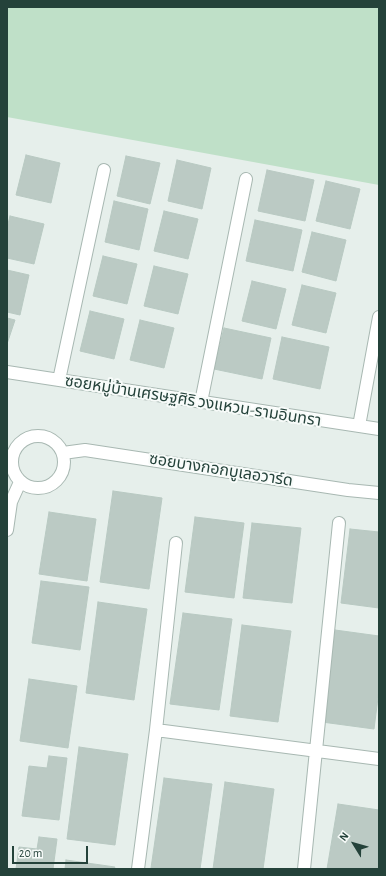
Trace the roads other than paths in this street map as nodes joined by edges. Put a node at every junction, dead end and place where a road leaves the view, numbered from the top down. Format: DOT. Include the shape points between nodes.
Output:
graph roads {
  1 [pos="104,170"];
  2 [pos="246,179"];
  3 [pos="379,316"];
  4 [pos="7,372"];
  5 [pos="60,380"];
  6 [pos="201,402"];
  7 [pos="359,426"];
  8 [pos="379,429"];
  9 [pos="64,453"];
  10 [pos="20,482"];
  11 [pos="379,492"];
  12 [pos="339,523"];
  13 [pos="7,530"];
  14 [pos="176,543"];
  15 [pos="156,730"];
  16 [pos="316,751"];
  17 [pos="379,759"];
  18 [pos="138,869"];
  19 [pos="304,869"];
  1 -- 5 [label="street"];
  2 -- 6 [label="street"];
  3 -- 7 [label="street"];
  4 -- 5 [label="street, ซอยหมู่บ้านเศรษฐศิริ วงแหวน-รามอินทรา"];
  5 -- 6 [label="street, ซอยหมู่บ้านเศรษฐศิริ วงแหวน-รามอินทรา"];
  6 -- 7 [label="street, ซอยหมู่บ้านเศรษฐศิริ วงแหวน-รามอินทรา"];
  7 -- 8 [label="street, ซอยหมู่บ้านเศรษฐศิริ วงแหวน-รามอินทรา"];
  9 -- 10 [label="street" via="64,471 52,485 35,489"];
  9 -- 10 [label="street" via="59,446 44,436 27,438 20,443 12,458 12,466"];
  9 -- 11 [label="street, ซอยบางกอกบูเลอวาร์ด" via="85,450 348,490"];
  10 -- 13 [label="street" via="11,502"];
  12 -- 16 [label="street"];
  14 -- 15 [label="street"];
  15 -- 16 [label="street"];
  15 -- 18 [label="street"];
  16 -- 17 [label="street"];
  16 -- 19 [label="street"];
}
